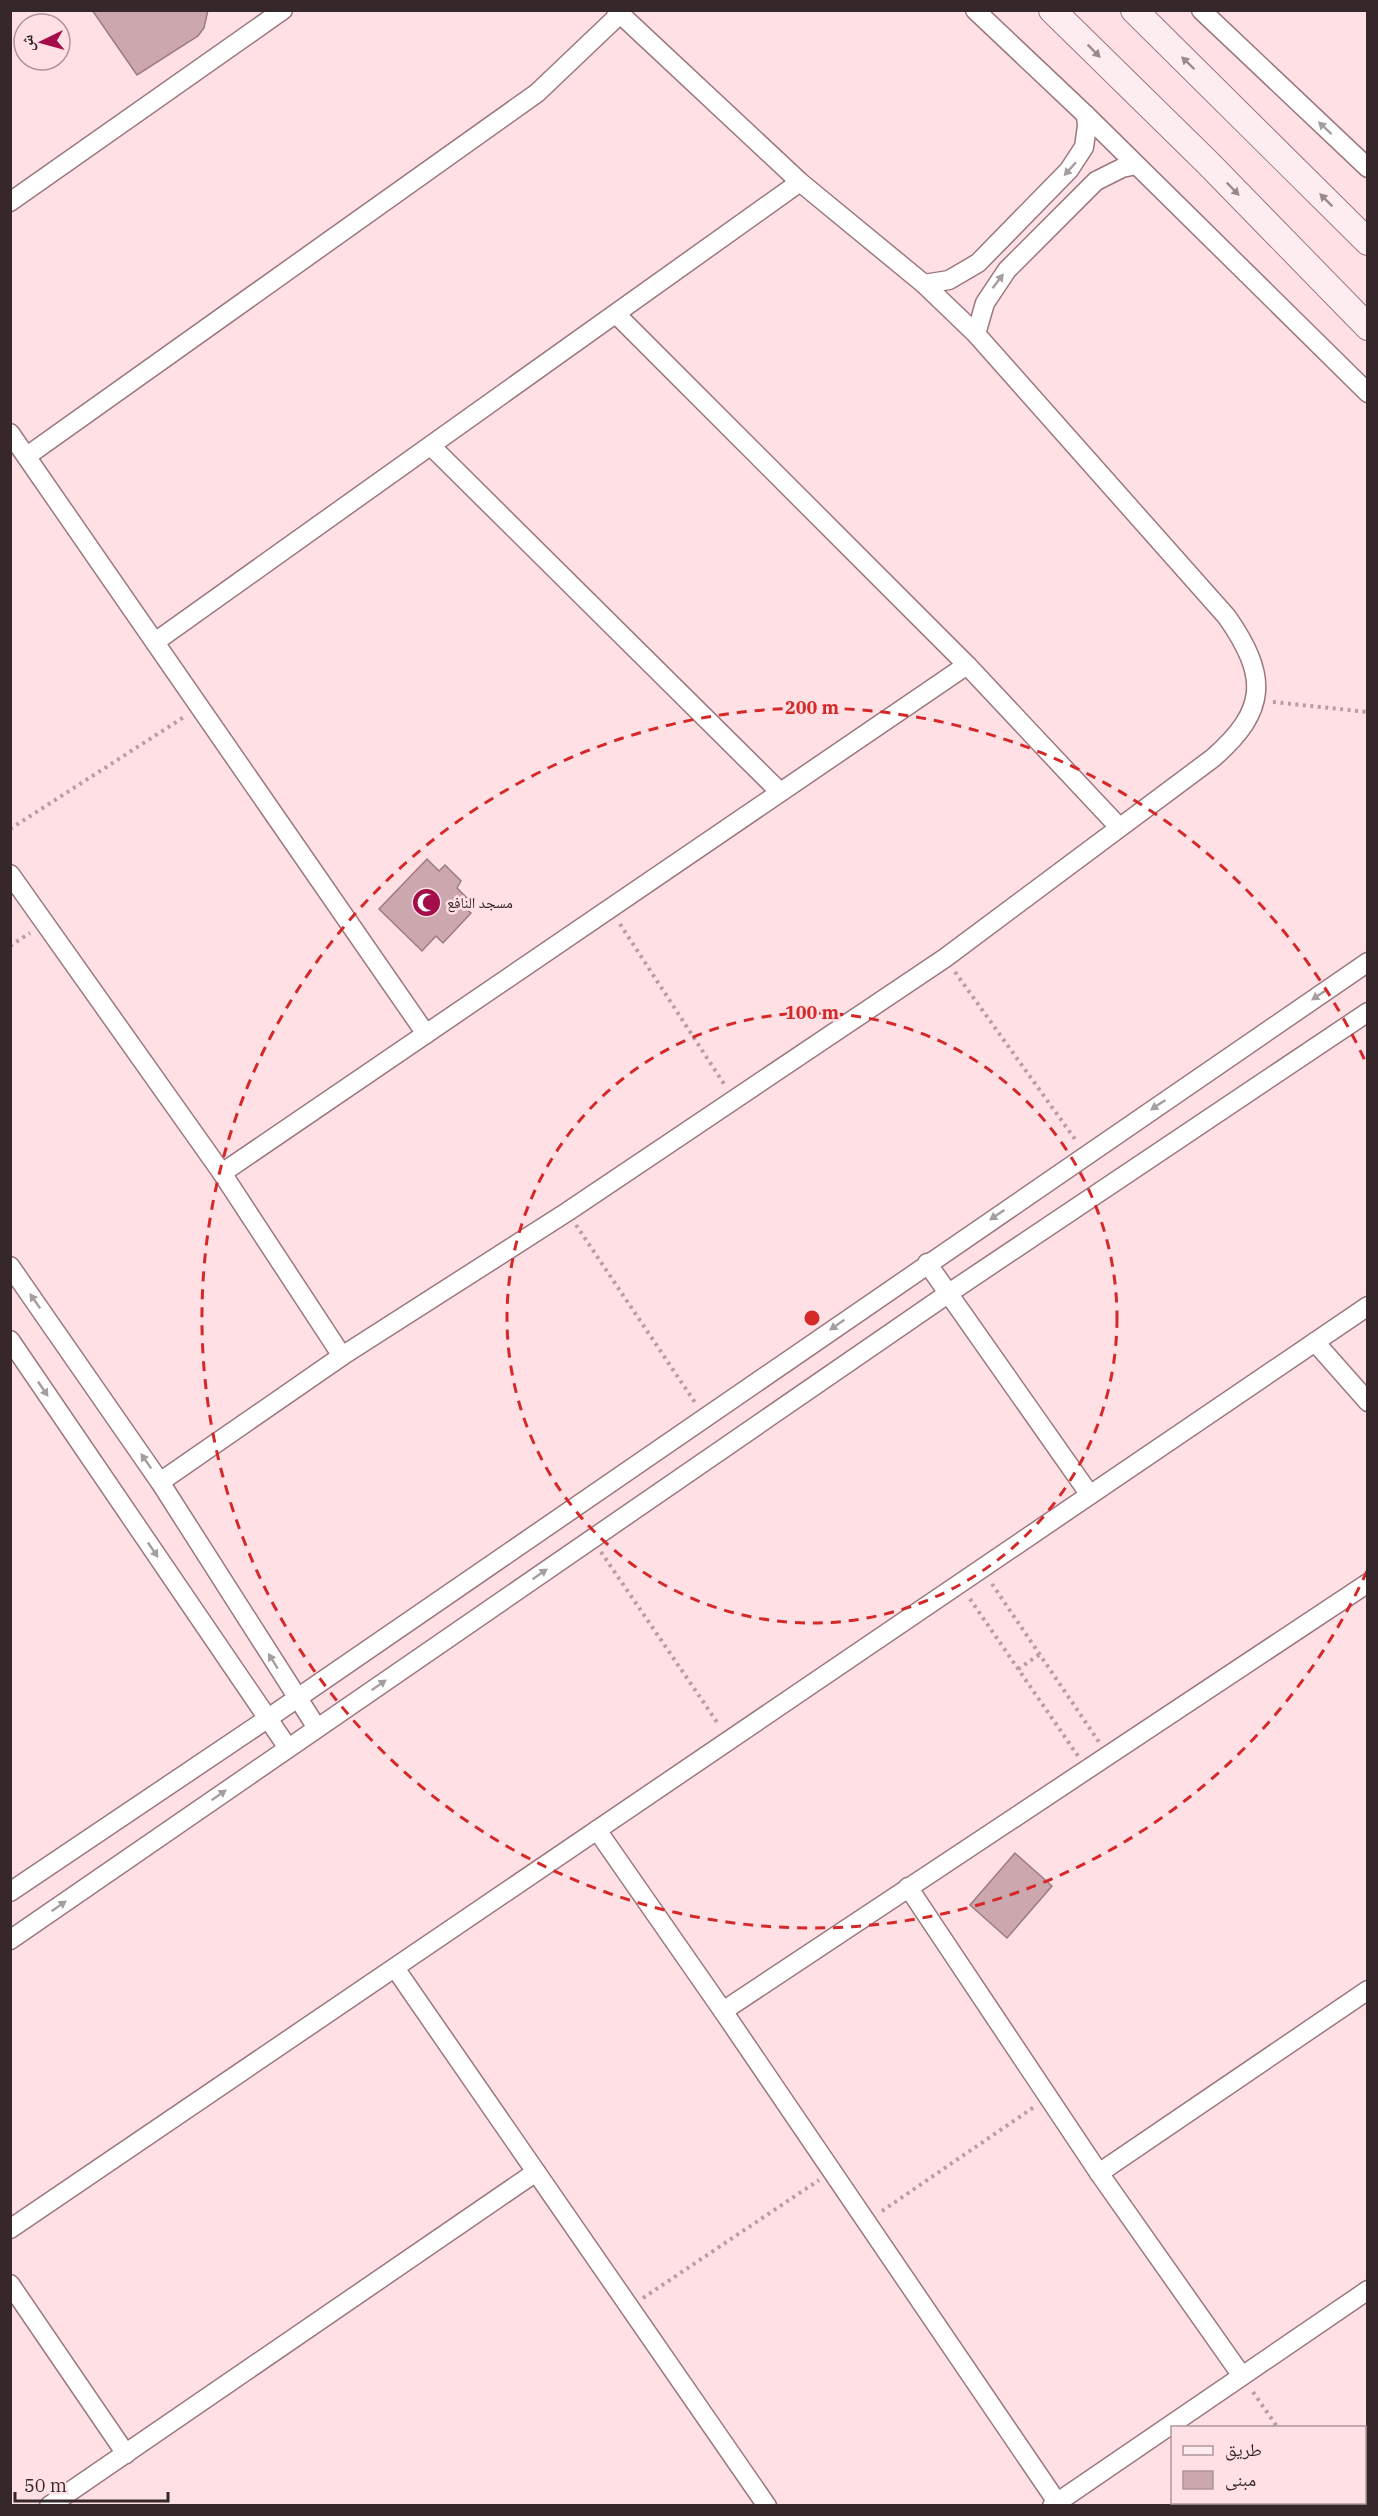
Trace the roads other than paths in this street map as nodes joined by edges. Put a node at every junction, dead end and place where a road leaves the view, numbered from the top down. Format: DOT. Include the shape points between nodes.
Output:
graph roads {
  1 [pos="975,10"];
  2 [pos="1052,10"];
  3 [pos="1134,10"];
  4 [pos="1201,10"];
  5 [pos="281,11"];
  6 [pos="618,13"];
  7 [pos="1086,115"];
  8 [pos="1136,165"];
  9 [pos="1368,168"];
  10 [pos="800,182"];
  11 [pos="10,202"];
  12 [pos="1368,242"];
  13 [pos="924,284"];
  14 [pos="1362,313"];
  15 [pos="617,315"];
  16 [pos="976,334"];
  17 [pos="1368,393"];
  18 [pos="10,433"];
  19 [pos="431,446"];
  20 [pos="27,456"];
  21 [pos="155,642"];
  22 [pos="967,664"];
  23 [pos="780,792"];
  24 [pos="1119,827"];
  25 [pos="10,874"];
  26 [pos="1368,962"];
  27 [pos="1368,1012"];
  28 [pos="426,1034"];
  29 [pos="222,1173"];
  30 [pos="927,1263"];
  31 [pos="10,1266"];
  32 [pos="948,1293"];
  33 [pos="1368,1306"];
  34 [pos="10,1340"];
  35 [pos="1315,1342"];
  36 [pos="342,1356"];
  37 [pos="1368,1402"];
  38 [pos="160,1482"];
  39 [pos="1090,1495"];
  40 [pos="1368,1583"];
  41 [pos="297,1698"];
  42 [pos="267,1719"];
  43 [pos="317,1728"];
  44 [pos="288,1748"];
  45 [pos="597,1830"];
  46 [pos="908,1887"];
  47 [pos="10,1892"];
  48 [pos="10,1940"];
  49 [pos="395,1968"];
  50 [pos="1368,1990"];
  51 [pos="723,2011"];
  52 [pos="536,2172"];
  53 [pos="1099,2173"];
  54 [pos="10,2229"];
  55 [pos="10,2284"];
  56 [pos="1368,2290"];
  57 [pos="1242,2376"];
  58 [pos="126,2454"];
  59 [pos="1055,2504"];
  60 [pos="49,2505"];
  61 [pos="767,2505"];
  1 -- 7 [label="street"];
  2 -- 14 [label="street, one-way"];
  12 -- 3 [label="street, one-way"];
  9 -- 4 [label="street, one-way"];
  5 -- 11 [label="street"];
  6 -- 10 [label="street"];
  6 -- 20 [label="street" via="537,93"];
  7 -- 8 [label="street"];
  7 -- 13 [label="street, one-way" via="1084,147 1070,170 978,263 950,280"];
  16 -- 8 [label="street, one-way" via="985,303 1007,270 1096,181"];
  8 -- 17 [label="street"];
  10 -- 13 [label="street"];
  10 -- 15 [label="street"];
  13 -- 16 [label="street"];
  15 -- 19 [label="street"];
  15 -- 22 [label="street"];
  16 -- 24 [label="street" via="1227,617 1240,635 1257,680 1249,720 1234,740"];
  18 -- 20 [label="street"];
  19 -- 21 [label="street"];
  19 -- 23 [label="street"];
  20 -- 21 [label="street"];
  21 -- 28 [label="street"];
  22 -- 23 [label="street"];
  22 -- 24 [label="street"];
  23 -- 28 [label="street"];
  24 -- 36 [label="street" via="945,958 567,1212"];
  25 -- 29 [label="street"];
  26 -- 30 [label="street, one-way"];
  27 -- 32 [label="street"];
  28 -- 29 [label="street"];
  29 -- 36 [label="street"];
  30 -- 32 [label="street"];
  30 -- 41 [label="street, one-way"];
  38 -- 31 [label="street, one-way"];
  32 -- 39 [label="street"];
  43 -- 32 [label="street, one-way"];
  33 -- 35 [label="street"];
  34 -- 42 [label="street, one-way"];
  35 -- 37 [label="street"];
  35 -- 39 [label="street"];
  36 -- 38 [label="street"];
  41 -- 38 [label="street, one-way"];
  39 -- 45 [label="street"];
  40 -- 46 [label="street"];
  41 -- 42 [label="street"];
  41 -- 43 [label="street"];
  42 -- 44 [label="street"];
  42 -- 47 [label="street"];
  43 -- 44 [label="street"];
  48 -- 44 [label="street, one-way"];
  45 -- 49 [label="street"];
  45 -- 51 [label="street"];
  46 -- 51 [label="street"];
  46 -- 53 [label="street"];
  49 -- 52 [label="street"];
  49 -- 54 [label="street"];
  50 -- 53 [label="street"];
  51 -- 59 [label="street"];
  52 -- 58 [label="street"];
  52 -- 61 [label="street"];
  53 -- 57 [label="street"];
  55 -- 58 [label="street"];
  56 -- 57 [label="street"];
  57 -- 59 [label="street"];
  58 -- 60 [label="street"];
}
